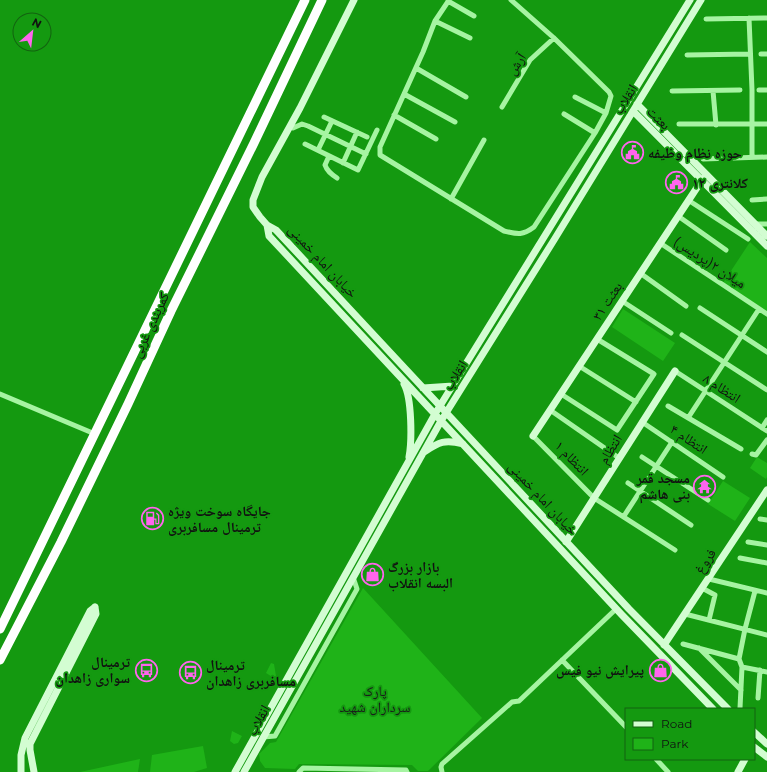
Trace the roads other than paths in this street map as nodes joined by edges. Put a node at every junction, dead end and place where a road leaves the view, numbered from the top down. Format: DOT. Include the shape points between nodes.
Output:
graph roads {
  1 [pos="305,0"];
  2 [pos="322,0"];
  3 [pos="354,0"];
  4 [pos="358,0"];
  5 [pos="512,0"];
  6 [pos="690,0"];
  7 [pos="700,0"];
  8 [pos="448,1"];
  9 [pos="474,16"];
  10 [pos="749,18"];
  11 [pos="767,18"];
  12 [pos="706,19"];
  13 [pos="435,21"];
  14 [pos="470,38"];
  15 [pos="554,38"];
  16 [pos="750,54"];
  17 [pos="761,54"];
  18 [pos="767,54"];
  19 [pos="687,55"];
  20 [pos="416,68"];
  21 [pos="740,90"];
  22 [pos="759,90"];
  23 [pos="767,90"];
  24 [pos="672,91"];
  25 [pos="713,91"];
  26 [pos="404,94"];
  27 [pos="466,97"];
  28 [pos="575,97"];
  29 [pos="502,107"];
  30 [pos="635,107"];
  31 [pos="606,113"];
  32 [pos="564,114"];
  33 [pos="394,115"];
  34 [pos="324,117"];
  35 [pos="332,120"];
  36 [pos="454,122"];
  37 [pos="679,124"];
  38 [pos="716,124"];
  39 [pos="751,124"];
  40 [pos="767,124"];
  41 [pos="293,128"];
  42 [pos="376,130"];
  43 [pos="357,132"];
  44 [pos="595,133"];
  45 [pos="325,135"];
  46 [pos="367,137"];
  47 [pos="436,139"];
  48 [pos="484,140"];
  49 [pos="305,144"];
  50 [pos="350,147"];
  51 [pos="318,150"];
  52 [pos="366,154"];
  53 [pos="329,156"];
  54 [pos="580,157"];
  55 [pos="752,157"];
  56 [pos="767,157"];
  57 [pos="703,159"];
  58 [pos="344,163"];
  59 [pos="590,163"];
  60 [pos="337,178"];
  61 [pos="704,178"];
  62 [pos="257,192"];
  63 [pos="451,199"];
  64 [pos="767,199"];
  65 [pos="688,200"];
  66 [pos="752,200"];
  67 [pos="678,216"];
  68 [pos="755,224"];
  69 [pos="767,224"];
  70 [pos="267,225"];
  71 [pos="546,234"];
  72 [pos="767,236"];
  73 [pos="748,239"];
  74 [pos="554,240"];
  75 [pos="660,243"];
  76 [pos="767,246"];
  77 [pos="726,250"];
  78 [pos="640,272"];
  79 [pos="622,301"];
  80 [pos="686,306"];
  81 [pos="700,308"];
  82 [pos="759,309"];
  83 [pos="767,314"];
  84 [pos="671,333"];
  85 [pos="682,335"];
  86 [pos="742,335"];
  87 [pos="597,338"];
  88 [pos="767,352"];
  89 [pos="724,362"];
  90 [pos="579,366"];
  91 [pos="675,371"];
  92 [pos="401,377"];
  93 [pos="453,386"];
  94 [pos="423,388"];
  95 [pos="705,390"];
  96 [pos="767,390"];
  97 [pos="448,393"];
  98 [pos="0,394"];
  99 [pos="561,394"];
  100 [pos="456,398"];
  101 [pos="636,402"];
  102 [pos="440,406"];
  103 [pos="668,406"];
  104 [pos="550,410"];
  105 [pos="447,413"];
  106 [pos="435,414"];
  107 [pos="688,418"];
  108 [pos="767,420"];
  109 [pos="441,421"];
  110 [pos="642,422"];
  111 [pos="762,428"];
  112 [pos="767,431"];
  113 [pos="94,434"];
  114 [pos="533,436"];
  115 [pos="767,440"];
  116 [pos="672,442"];
  117 [pos="464,445"];
  118 [pos="741,449"];
  119 [pos="422,453"];
  120 [pos="752,454"];
  121 [pos="642,457"];
  122 [pos="619,458"];
  123 [pos="409,461"];
  124 [pos="656,467"];
  125 [pos="723,476"];
  126 [pos="628,483"];
  127 [pos="767,491"];
  128 [pos="640,492"];
  129 [pos="594,498"];
  130 [pos="708,500"];
  131 [pos="624,516"];
  132 [pos="760,519"];
  133 [pos="767,520"];
  134 [pos="691,525"];
  135 [pos="566,542"];
  136 [pos="748,542"];
  137 [pos="767,545"];
  138 [pos="675,550"];
  139 [pos="740,558"];
  140 [pos="767,563"];
  141 [pos="709,579"];
  142 [pos="702,588"];
  143 [pos="755,591"];
  144 [pos="767,593"];
  145 [pos="616,609"];
  146 [pos="629,609"];
  147 [pos="684,614"];
  148 [pos="622,615"];
  149 [pos="709,620"];
  150 [pos="0,629"];
  151 [pos="745,629"];
  152 [pos="767,635"];
  153 [pos="683,644"];
  154 [pos="664,645"];
  155 [pos="699,648"];
  156 [pos="73,651"];
  157 [pos="739,659"];
  158 [pos="0,660"];
  159 [pos="562,660"];
  160 [pos="742,667"];
  161 [pos="760,670"];
  162 [pos="767,672"];
  163 [pos="741,690"];
  164 [pos="758,698"];
  165 [pos="712,708"];
  166 [pos="727,708"];
  167 [pos="740,708"];
  168 [pos="625,726"];
  169 [pos="34,728"];
  170 [pos="755,733"];
  171 [pos="767,744"];
  172 [pos="755,747"];
  173 [pos="767,758"];
  174 [pos="657,760"];
  175 [pos="744,760"];
  176 [pos="21,772"];
  177 [pos="34,772"];
  178 [pos="235,772"];
  179 [pos="244,772"];
  180 [pos="299,772"];
  181 [pos="407,772"];
  182 [pos="442,772"];
  183 [pos="668,772"];
  184 [pos="738,772"];
  1 -- 113 [label="highway, کمربندی غربی"];
  2 -- 158 [label="highway, کمربندی غربی" via="61,542"];
  3 -- 62 [label="main road" via="304,101 262,176"];
  4 -- 41 [label="main road"];
  5 -- 15 [label="street"];
  6 -- 59 [label="main road, انقلاب"];
  7 -- 30 [label="main road, انقلاب"];
  8 -- 9 [label="street"];
  8 -- 13 [label="street"];
  10 -- 11 [label="street"];
  10 -- 12 [label="street"];
  10 -- 16 [label="street"];
  13 -- 14 [label="street"];
  13 -- 20 [label="street"];
  15 -- 29 [label="street, آرش" via="530,60"];
  15 -- 31 [label="street" via="609,92 611,100"];
  16 -- 19 [label="street"];
  16 -- 39 [label="street"];
  17 -- 18 [label="street"];
  20 -- 26 [label="street"];
  20 -- 27 [label="street"];
  21 -- 25 [label="street"];
  22 -- 23 [label="street"];
  24 -- 25 [label="street"];
  25 -- 38 [label="street"];
  26 -- 33 [label="street"];
  26 -- 36 [label="street"];
  28 -- 31 [label="street"];
  30 -- 61 [label="main road, بعثت"];
  30 -- 74 [label="main road, انقلاب"];
  31 -- 44 [label="street"];
  32 -- 44 [label="street"];
  33 -- 47 [label="street"];
  33 -- 63 [label="street" via="380,147 380,155"];
  34 -- 35 [label="street"];
  35 -- 43 [label="street"];
  35 -- 45 [label="street"];
  37 -- 38 [label="street"];
  38 -- 39 [label="street"];
  39 -- 40 [label="street"];
  39 -- 55 [label="street"];
  41 -- 45 [label="street" via="302,124"];
  41 -- 62 [label="main road"];
  42 -- 52 [label="street"];
  43 -- 46 [label="street"];
  43 -- 50 [label="street"];
  44 -- 54 [label="street"];
  45 -- 50 [label="street"];
  45 -- 51 [label="street"];
  48 -- 63 [label="street"];
  49 -- 51 [label="street"];
  50 -- 52 [label="street"];
  50 -- 58 [label="street"];
  51 -- 53 [label="street"];
  52 -- 58 [label="street" via="358,170"];
  53 -- 58 [label="street"];
  53 -- 60 [label="street" via="326,169"];
  54 -- 59 [label="street"];
  54 -- 63 [label="street" via="534,227 526,233 504,231"];
  55 -- 56 [label="street"];
  55 -- 57 [label="street"];
  59 -- 71 [label="main road, انقلاب"];
  61 -- 65 [label="main road, بعثت ۳۱"];
  61 -- 68 [label="main road, بعثت"];
  61 -- 76 [label="main road, بعثت"];
  62 -- 70 [label="main road" via="253,206"];
  64 -- 66 [label="street"];
  65 -- 67 [label="main road, بعثت ۳۱"];
  65 -- 73 [label="street"];
  67 -- 75 [label="main road, بعثت ۳۱"];
  67 -- 77 [label="street"];
  68 -- 69 [label="street"];
  68 -- 72 [label="main road, بعثت"];
  70 -- 92 [label="main road, خیابان امام خمینی" via="269,236"];
  70 -- 94 [label="main road, خیابان امام خمینی" via="276,230"];
  71 -- 74 [label="main road"];
  71 -- 93 [label="main road, انقلاب"];
  74 -- 100 [label="main road, انقلاب"];
  75 -- 78 [label="main road, بعثت ۳۱"];
  75 -- 82 [label="street, میلان ۲(پردیس)"];
  78 -- 79 [label="main road, بعثت ۳۱"];
  78 -- 80 [label="street"];
  79 -- 84 [label="street"];
  79 -- 87 [label="main road, بعثت ۳۱"];
  81 -- 86 [label="street"];
  82 -- 83 [label="street, میلان ۲(پردیس)"];
  82 -- 86 [label="street"];
  85 -- 89 [label="street"];
  86 -- 88 [label="street"];
  86 -- 89 [label="street"];
  87 -- 90 [label="main road, بعثت ۳۱"];
  87 -- 101 [label="street" via="654,374"];
  89 -- 95 [label="street"];
  89 -- 96 [label="street"];
  90 -- 99 [label="main road, بعثت ۳۱"];
  90 -- 101 [label="street"];
  91 -- 95 [label="street, انتظام ۸"];
  91 -- 110 [label="main road, انتظام"];
  92 -- 106 [label="main road, خیابان امام خمینی"];
  92 -- 123 [label="main road" via="408,395 411,440"];
  93 -- 94 [label="main road"];
  93 -- 97 [label="main road, انقلاب"];
  94 -- 102 [label="main road, خیابان امام خمینی"];
  95 -- 107 [label="street"];
  95 -- 111 [label="street, انتظام ۸"];
  97 -- 100 [label="main road"];
  97 -- 102 [label="main road, انقلاب"];
  98 -- 113 [label="street"];
  99 -- 101 [label="street" via="617,430"];
  99 -- 104 [label="main road, بعثت ۳۱"];
  100 -- 105 [label="main road, انقلاب"];
  102 -- 105 [label="main road, خیابان امام خمینی"];
  102 -- 106 [label="main road, انقلاب"];
  103 -- 107 [label="street"];
  104 -- 114 [label="main road, بعثت ۳۱"];
  104 -- 122 [label="street"];
  105 -- 109 [label="main road, انقلاب"];
  105 -- 135 [label="main road, خیابان امام خمینی"];
  106 -- 109 [label="main road, خیابان امام خمینی"];
  106 -- 123 [label="main road, انقلاب"];
  107 -- 118 [label="street"];
  108 -- 111 [label="street"];
  109 -- 117 [label="main road, خیابان امام خمینی"];
  109 -- 119 [label="main road, انقلاب"];
  110 -- 116 [label="street, انتظام ۴"];
  110 -- 122 [label="main road, انتظام"];
  111 -- 112 [label="street, انتظام ۸"];
  113 -- 150 [label="highway, کمربندی غربی"];
  114 -- 129 [label="street, انتظام ۱"];
  115 -- 120 [label="street" via="756,455"];
  116 -- 124 [label="street"];
  116 -- 125 [label="street, انتظام ۴"];
  117 -- 119 [label="main road" via="444,442"];
  117 -- 145 [label="main road, خیابان امام خمینی"];
  119 -- 179 [label="main road, انقلاب"];
  121 -- 124 [label="street"];
  122 -- 129 [label="main road, انتظام"];
  123 -- 178 [label="main road, انقلاب"];
  124 -- 128 [label="street"];
  124 -- 130 [label="street"];
  126 -- 128 [label="street"];
  127 -- 141 [label="main road, فروغ"];
  128 -- 131 [label="street"];
  128 -- 134 [label="street"];
  129 -- 131 [label="street, انتظام ۱"];
  129 -- 135 [label="main road, انتظام"];
  131 -- 138 [label="street, انتظام ۱"];
  132 -- 133 [label="street"];
  135 -- 146 [label="main road, خیابان امام خمینی"];
  136 -- 137 [label="street"];
  139 -- 140 [label="street"];
  141 -- 142 [label="main road, فروغ"];
  141 -- 143 [label="street"];
  142 -- 147 [label="main road, فروغ"];
  142 -- 149 [label="street" via="715,595"];
  143 -- 144 [label="street"];
  143 -- 151 [label="street"];
  145 -- 148 [label="main road, خیابان امام خمینی"];
  145 -- 159 [label="street"];
  146 -- 148 [label="main road"];
  146 -- 154 [label="main road, خیابان امام خمینی"];
  147 -- 149 [label="street"];
  147 -- 154 [label="main road, فروغ"];
  148 -- 165 [label="main road, خیابان امام خمینی"];
  149 -- 151 [label="street"];
  151 -- 152 [label="street"];
  151 -- 157 [label="street"];
  153 -- 155 [label="street"];
  154 -- 166 [label="main road, خیابان امام خمینی"];
  155 -- 157 [label="street"];
  155 -- 163 [label="street"];
  156 -- 156 [label="main road" via="96,614 95,607 90,611"];
  156 -- 169 [label="main road"];
  157 -- 160 [label="street"];
  159 -- 168 [label="street"];
  159 -- 182 [label="street" via="519,701 512,702 442,764"];
  160 -- 161 [label="street"];
  160 -- 163 [label="street"];
  161 -- 162 [label="street"];
  161 -- 164 [label="street"];
  163 -- 167 [label="street"];
  169 -- 176 [label="main road" via="21,749"];
  169 -- 177 [label="main road" via="30,750"];
  170 -- 171 [label="main road"];
  172 -- 173 [label="main road"];
  174 -- 183 [label="street"];
  175 -- 184 [label="main road"];
  180 -- 181 [label="street" via="303,768"];
}
